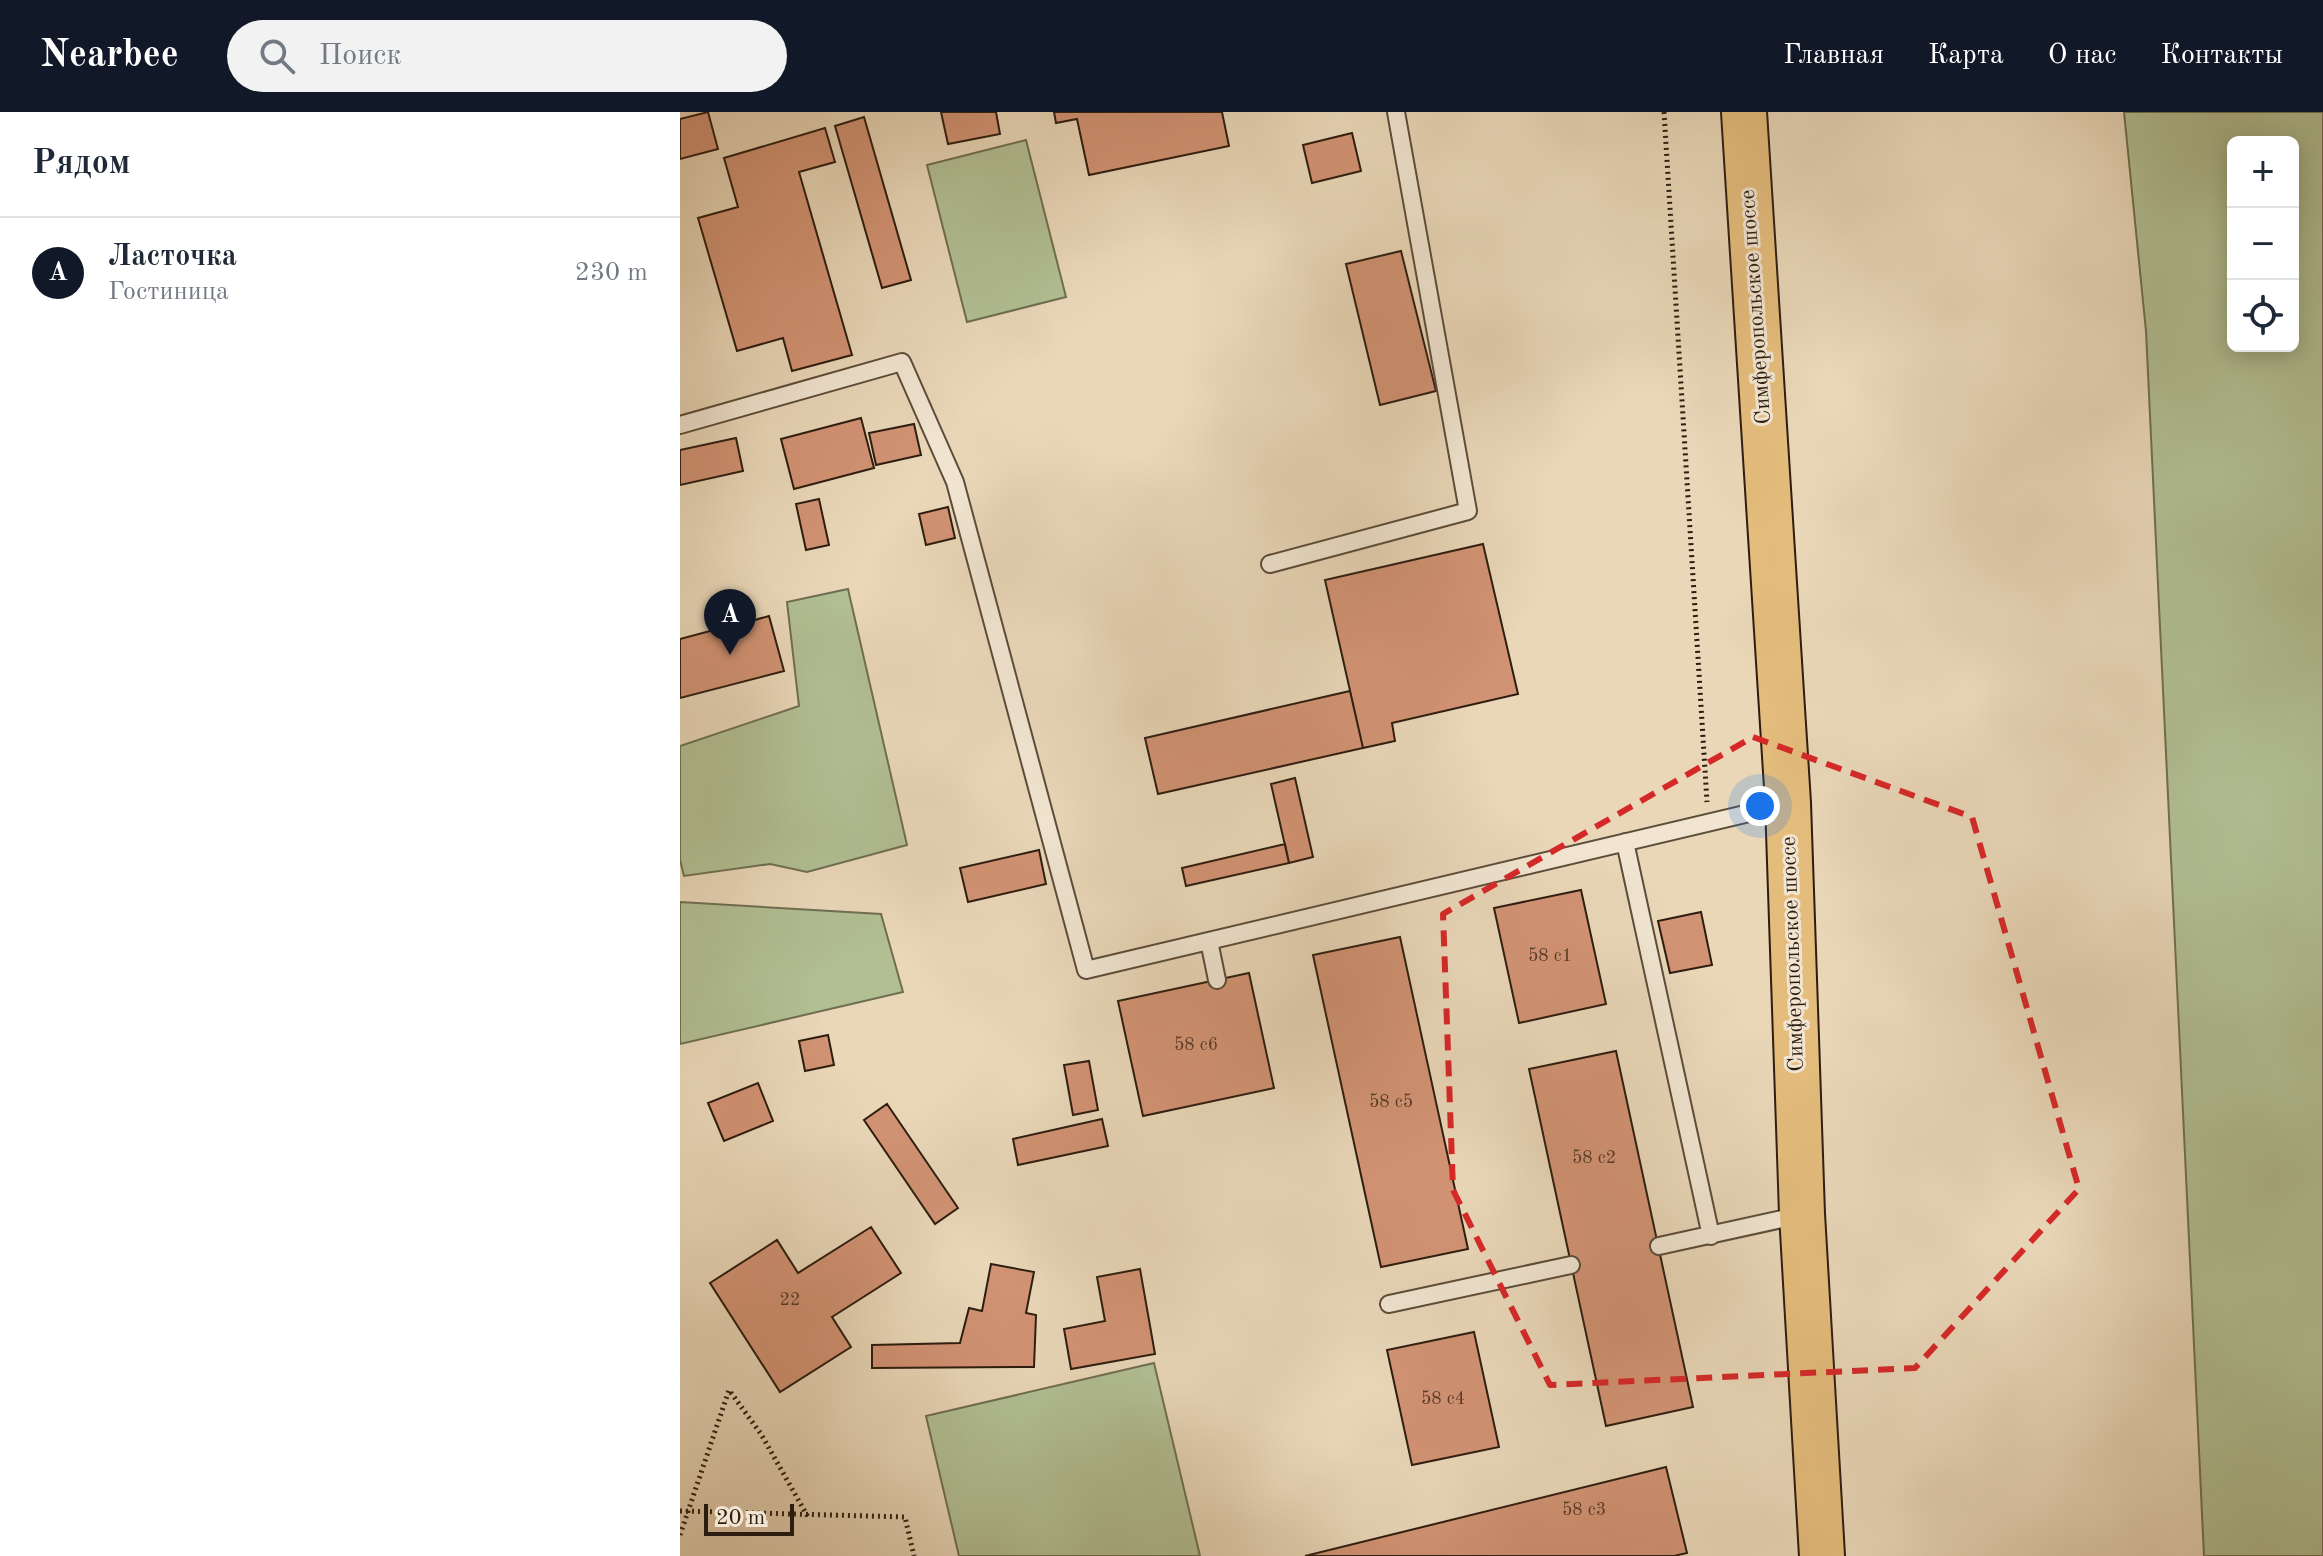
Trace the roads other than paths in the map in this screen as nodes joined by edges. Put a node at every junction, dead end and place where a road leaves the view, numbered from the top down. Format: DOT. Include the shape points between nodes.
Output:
graph roads {
  1 [pos="1396,112"];
  2 [pos="1744,112"];
  3 [pos="680,425"];
  4 [pos="1270,564"];
  5 [pos="1788,803"];
  6 [pos="1625,842"];
  7 [pos="1209,941"];
  8 [pos="1217,980"];
  9 [pos="1802,1214"];
  10 [pos="1711,1236"];
  11 [pos="1659,1246"];
  12 [pos="1571,1265"];
  13 [pos="1389,1304"];
  14 [pos="1822,1556"];
  1 -- 4 [label="lane" via="1468,511"];
  2 -- 5 [label="main road, Симферопольское шоссе"];
  3 -- 7 [label="lane" via="902,362 955,482 1086,970"];
  5 -- 6 [label="lane"];
  5 -- 9 [label="main road, Симферопольское шоссе"];
  6 -- 7 [label="lane"];
  6 -- 10 [label="lane"];
  7 -- 8 [label="lane"];
  9 -- 10 [label="lane"];
  9 -- 14 [label="main road, Симферопольское шоссе"];
  10 -- 11 [label="lane"];
  12 -- 13 [label="lane"];
}
